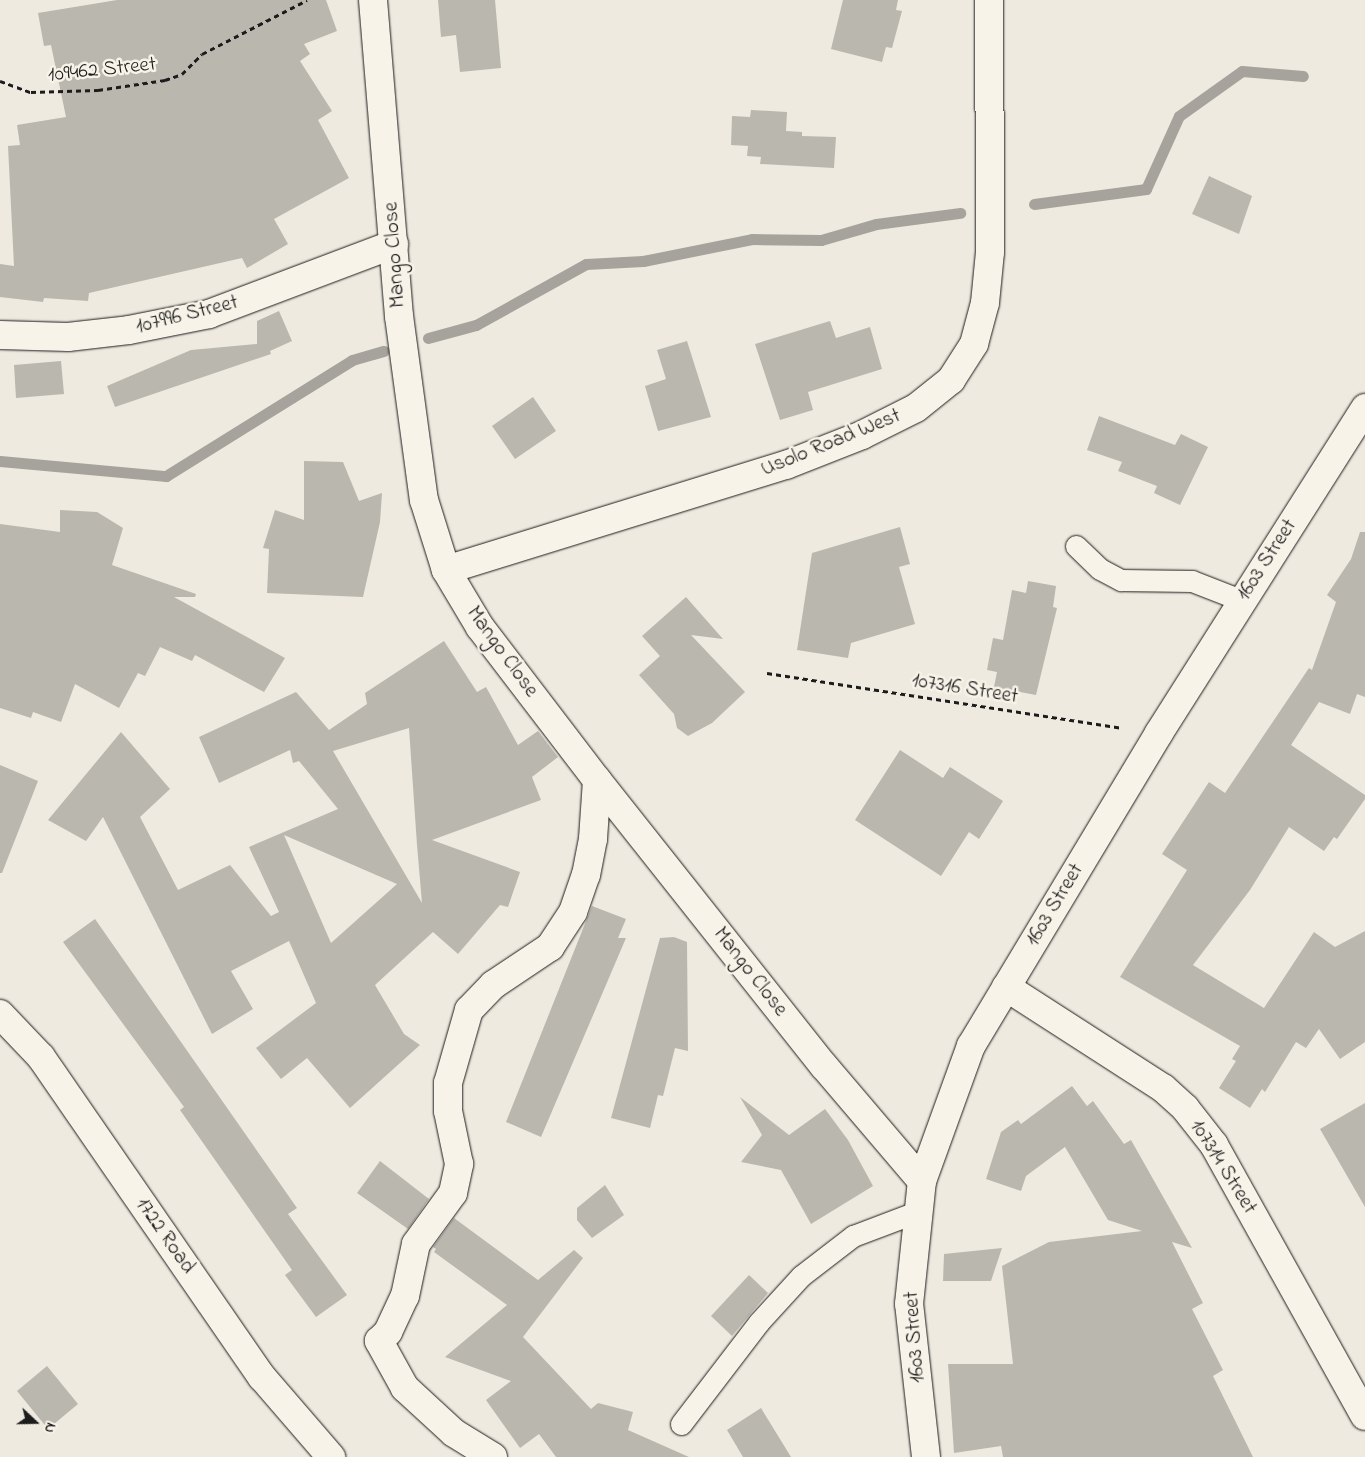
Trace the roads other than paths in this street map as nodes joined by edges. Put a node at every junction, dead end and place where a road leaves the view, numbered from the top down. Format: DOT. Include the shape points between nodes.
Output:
graph roads {
  1 [pos="373,0"];
  2 [pos="989,0"];
  3 [pos="394,244"];
  4 [pos="0,335"];
  5 [pos="1365,408"];
  6 [pos="1076,546"];
  7 [pos="446,570"];
  8 [pos="1241,600"];
  9 [pos="597,780"];
  10 [pos="1006,987"];
  11 [pos="0,1014"];
  12 [pos="922,1181"];
  13 [pos="919,1211"];
  14 [pos="1365,1416"];
  15 [pos="682,1424"];
  16 [pos="331,1457"];
  17 [pos="493,1457"];
  18 [pos="926,1457"];
  1 -- 3 [label="street, Mango Close"];
  2 -- 7 [label="street, Usolo Road West" via="990,252 986,295 974,344 951,380 916,408 862,435 786,465"];
  3 -- 4 [label="street, 107996 Street" via="209,314 129,330 68,337"];
  3 -- 7 [label="street, Mango Close" via="399,316 424,500"];
  5 -- 8 [label="street, 1603 Street"];
  6 -- 8 [label="lane" via="1100,568 1121,580 1192,581"];
  7 -- 9 [label="street, Mango Close" via="480,627"];
  8 -- 10 [label="street, 1603 Street"];
  9 -- 12 [label="street, Mango Close" via="824,1066"];
  9 -- 17 [label="street" via="593,839 586,875 573,912 550,947 493,985 469,1010 448,1083 448,1111 459,1164 453,1193 416,1244 405,1296 388,1332 379,1341 405,1388 454,1433"];
  10 -- 12 [label="street, 1603 Street" via="970,1046"];
  10 -- 14 [label="street, 107314 Street" via="1163,1088 1185,1108 1214,1145"];
  11 -- 16 [label="street, 1722 Road" via="41,1057 262,1377"];
  12 -- 13 [label="street, 1603 Street"];
  13 -- 15 [label="lane" via="853,1236 801,1276 759,1322"];
  13 -- 18 [label="street, 1603 Street" via="909,1304"];
}
